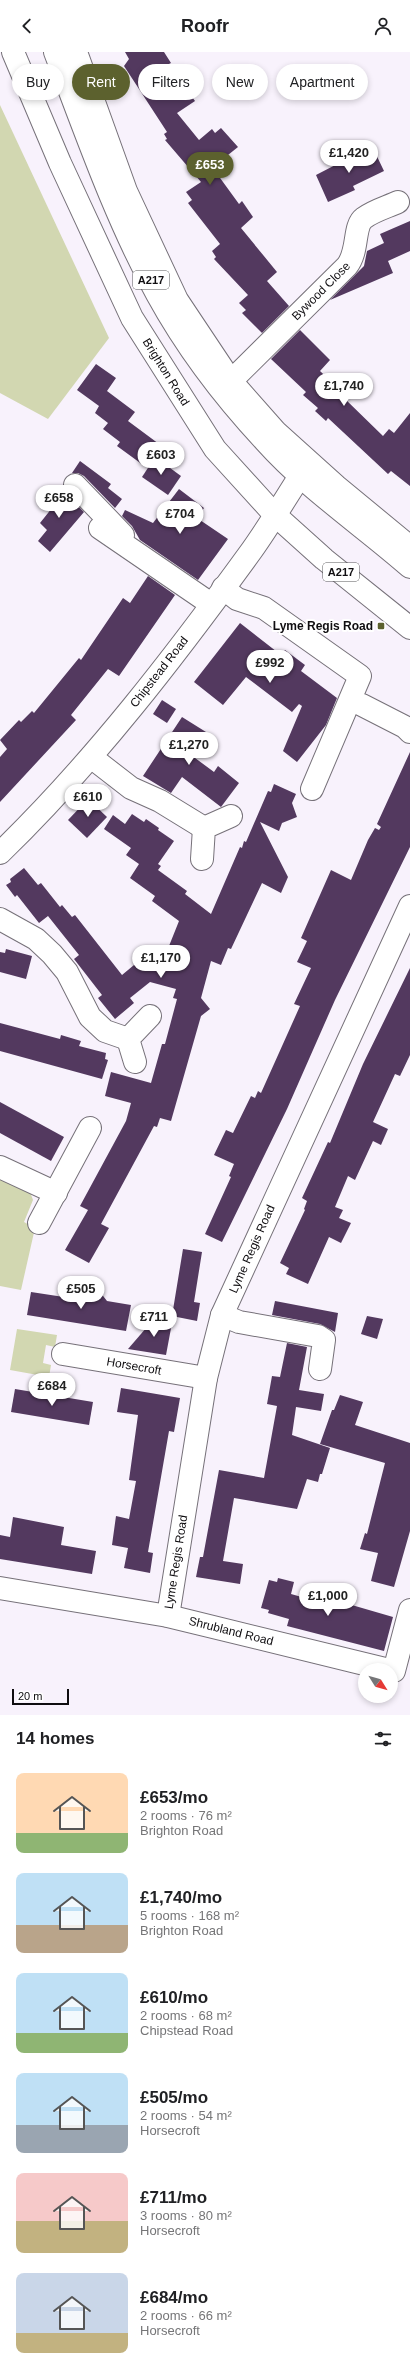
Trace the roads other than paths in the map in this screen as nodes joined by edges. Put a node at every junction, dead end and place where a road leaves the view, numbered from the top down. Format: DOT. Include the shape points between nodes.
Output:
graph roads {
  1 [pos="13,52"];
  2 [pos="29,52"];
  3 [pos="55,52"];
  4 [pos="76,52"];
  5 [pos="50,137"];
  6 [pos="398,202"];
  7 [pos="231,381"];
  8 [pos="300,476"];
  9 [pos="75,485"];
  10 [pos="274,514"];
  11 [pos="100,528"];
  12 [pos="129,547"];
  13 [pos="410,547"];
  14 [pos="410,567"];
  15 [pos="217,596"];
  16 [pos="410,628"];
  17 [pos="362,706"];
  18 [pos="410,732"];
  19 [pos="91,756"];
  20 [pos="312,789"];
  21 [pos="231,816"];
  22 [pos="204,828"];
  23 [pos="0,853"];
  24 [pos="202,859"];
  25 [pos="410,906"];
  26 [pos="0,919"];
  27 [pos="150,1016"];
  28 [pos="128,1039"];
  29 [pos="135,1062"];
  30 [pos="90,1128"];
  31 [pos="0,1167"];
  32 [pos="56,1193"];
  33 [pos="39,1223"];
  34 [pos="222,1315"];
  35 [pos="63,1354"];
  36 [pos="320,1369"];
  37 [pos="206,1378"];
  38 [pos="0,1588"];
  39 [pos="410,1610"];
  40 [pos="168,1616"];
  41 [pos="359,1663"];
  42 [pos="398,1663"];
  1 -- 5 [label="main road, Brighton Road / A217"];
  2 -- 5 [label="main road" via="34,63"];
  3 -- 8 [label="main road, A217" via="110,194 157,294 215,382 265,442"];
  4 -- 7 [label="main road" via="126,191 177,300"];
  5 -- 10 [label="main road, Brighton Road / A217" via="60,164 132,318 215,449"];
  6 -- 7 [label="main road, Bywood Close" via="364,218 358,224 354,257 347,266"];
  7 -- 13 [label="main road" via="276,432"];
  8 -- 10 [label="main road, Chipstead Road"];
  8 -- 14 [label="main road, A217"];
  9 -- 12 [label="main road" via="121,532"];
  10 -- 15 [label="main road, Chipstead Road" via="253,549"];
  10 -- 16 [label="main road, Brighton Road / A217" via="324,559"];
  11 -- 12 [label="main road"];
  12 -- 15 [label="main road"];
  15 -- 19 [label="main road, Chipstead Road"];
  15 -- 20 [label="main road" via="237,599 264,608 360,676"];
  17 -- 18 [label="main road" via="405,727"];
  19 -- 22 [label="main road" via="131,788 160,801"];
  19 -- 23 [label="main road, Chipstead Road"];
  21 -- 22 [label="main road"];
  22 -- 24 [label="main road"];
  25 -- 34 [label="main road, Lyme Regis Road"];
  26 -- 28 [label="main road" via="36,939 52,954 67,972 90,1017 105,1030"];
  27 -- 28 [label="main road"];
  28 -- 29 [label="main road"];
  30 -- 32 [label="main road"];
  31 -- 32 [label="main road"];
  32 -- 33 [label="main road"];
  34 -- 36 [label="main road" via="239,1322 318,1336 324,1340"];
  34 -- 37 [label="main road, Lyme Regis Road"];
  35 -- 37 [label="main road, Horsecroft"];
  37 -- 40 [label="main road, Lyme Regis Road"];
  38 -- 40 [label="main road, Shrubland Road"];
  39 -- 42 [label="main road"];
  40 -- 41 [label="main road, Shrubland Road"];
}
